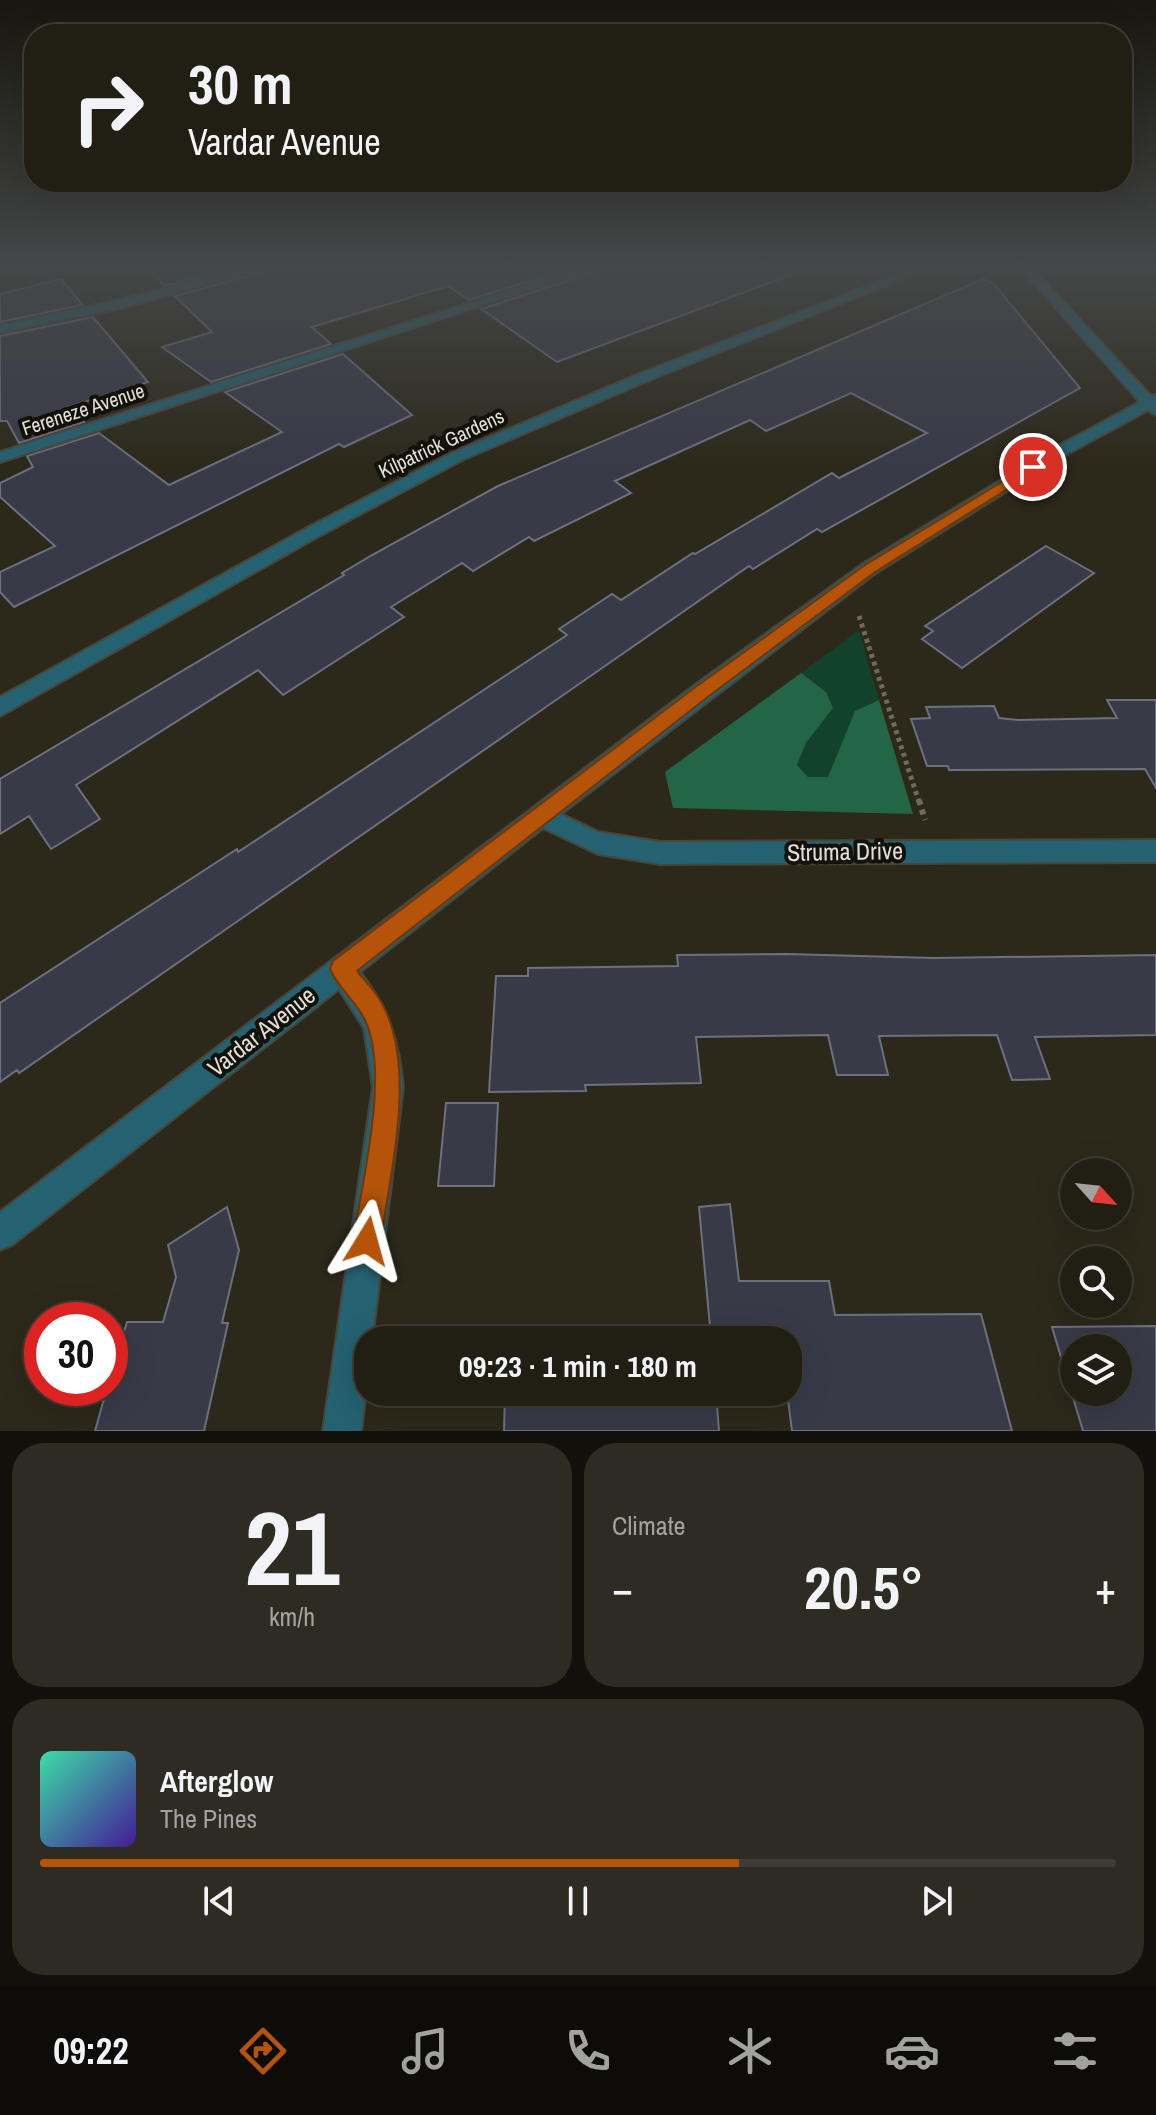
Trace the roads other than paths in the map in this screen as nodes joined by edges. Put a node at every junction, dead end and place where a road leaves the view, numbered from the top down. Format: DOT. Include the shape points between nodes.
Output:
graph roads {
  1 [pos="382,335"];
  2 [pos="752,335"];
  3 [pos="1089,335"];
  4 [pos="1154,404"];
  5 [pos="0,457"];
  6 [pos="0,707"];
  7 [pos="543,815"];
  8 [pos="1156,851"];
  9 [pos="341,969"];
  10 [pos="0,1233"];
  11 [pos="342,1431"];
  1 -- 5 [label="street, Fereneze Avenue"];
  2 -- 6 [label="street, Kilpatrick Gardens" via="458,456"];
  3 -- 4 [label="street"];
  4 -- 7 [label="street, Vardar Avenue" via="1057,453 847,585"];
  7 -- 8 [label="street, Struma Drive" via="569,834 660,853"];
  7 -- 9 [label="street, Vardar Avenue"];
  9 -- 10 [label="street, Vardar Avenue"];
  9 -- 11 [label="street" via="374,1011 385,1043 388,1087"];
}
